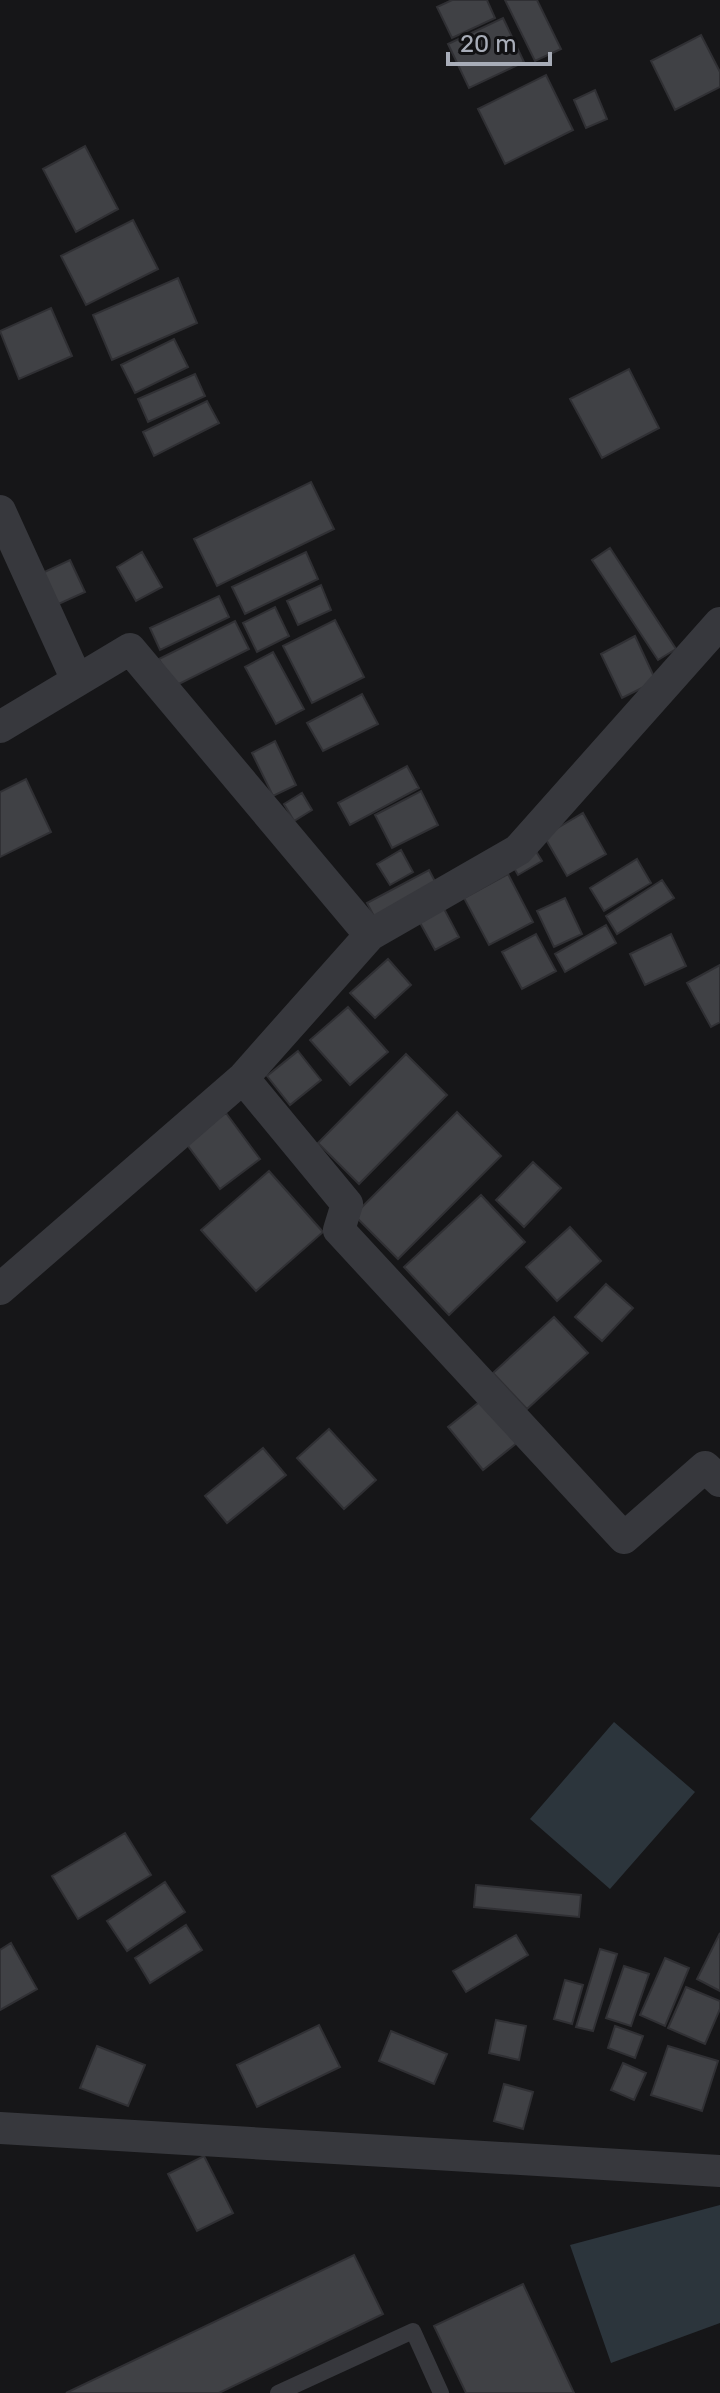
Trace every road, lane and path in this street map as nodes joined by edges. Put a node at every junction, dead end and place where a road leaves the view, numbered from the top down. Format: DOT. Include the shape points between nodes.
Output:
graph roads {
  1 [pos="0,511"];
  2 [pos="720,623"];
  3 [pos="77,680"];
  4 [pos="0,727"];
  5 [pos="370,935"];
  6 [pos="243,1078"];
  7 [pos="0,1289"];
  8 [pos="720,1481"];
  9 [pos="0,2128"];
  10 [pos="720,2171"];
  11 [pos="278,2393"];
  12 [pos="441,2393"];
  1 -- 3 [label="street"];
  2 -- 5 [label="street" via="518,850"];
  3 -- 4 [label="street"];
  3 -- 5 [label="street" via="130,649"];
  5 -- 6 [label="street"];
  6 -- 7 [label="street"];
  6 -- 8 [label="street" via="347,1204 339,1230 624,1538 705,1467"];
  9 -- 10 [label="street"];
  11 -- 12 [label="lane" via="413,2331"];
}
